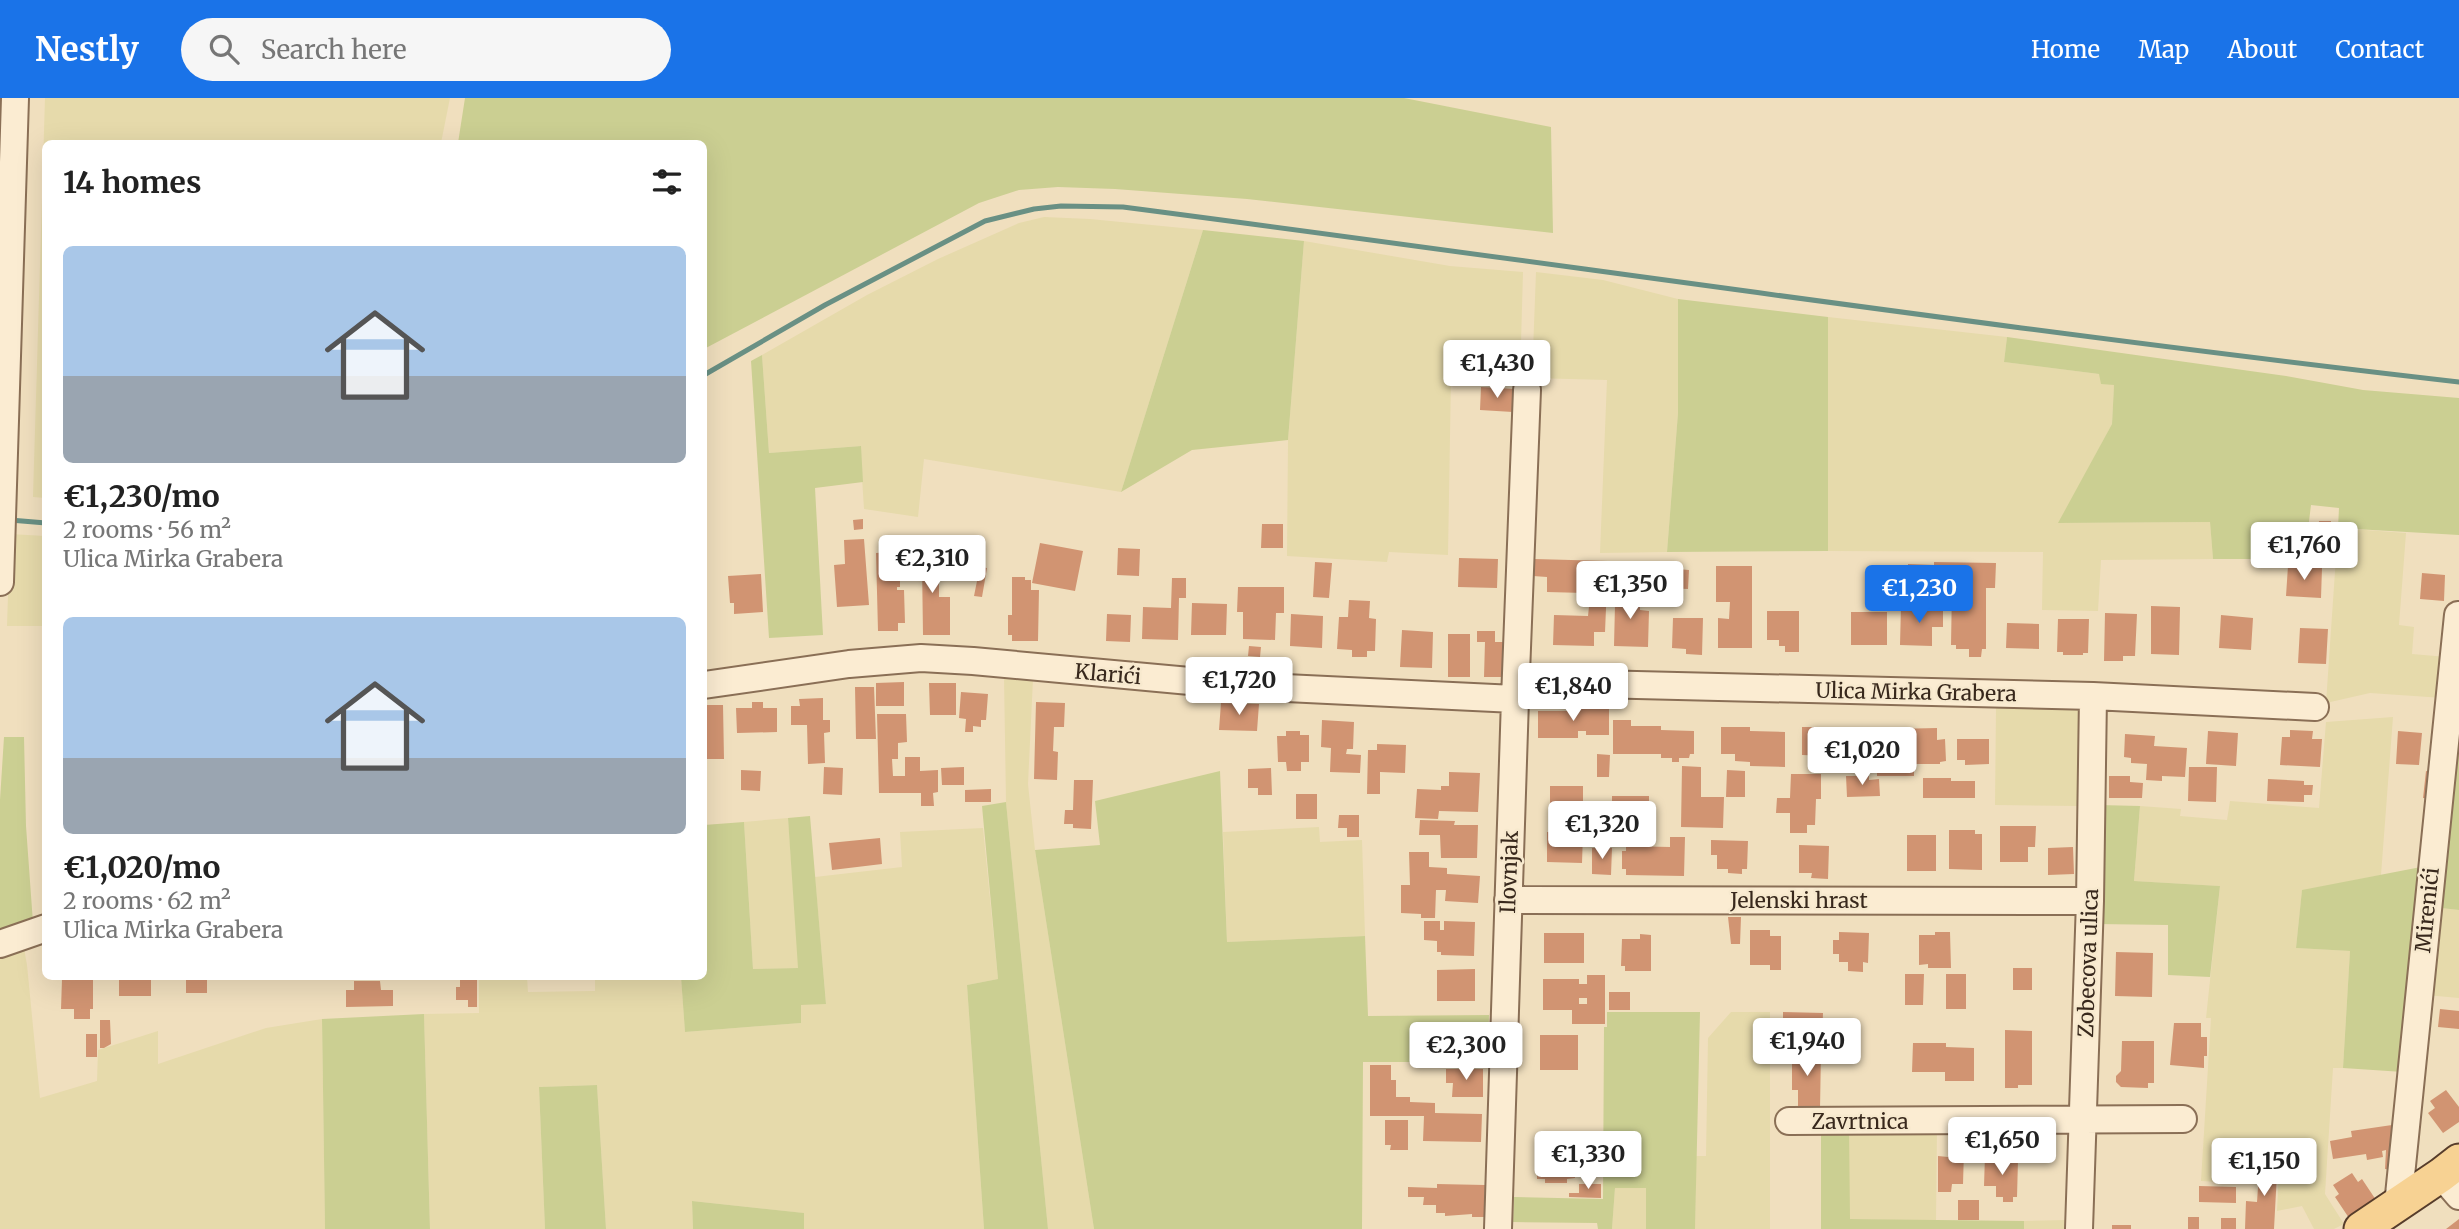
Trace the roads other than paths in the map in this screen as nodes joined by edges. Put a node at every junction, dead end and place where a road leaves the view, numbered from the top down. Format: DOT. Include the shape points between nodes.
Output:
graph roads {
  1 [pos="15,98"];
  2 [pos="1527,390"];
  3 [pos="0,582"];
  4 [pos="2458,615"];
  5 [pos="707,685"];
  6 [pos="1515,691"];
  7 [pos="2093,696"];
  8 [pos="2315,707"];
  9 [pos="1508,900"];
  10 [pos="2090,901"];
  11 [pos="42,930"];
  12 [pos="0,944"];
  13 [pos="2183,1119"];
  14 [pos="2083,1120"];
  15 [pos="1789,1121"];
  16 [pos="2453,1177"];
  17 [pos="2398,1205"];
  18 [pos="1498,1229"];
  19 [pos="2079,1229"];
  20 [pos="2361,1229"];
  1 -- 3 [label="street"];
  2 -- 6 [label="street, Ilovnjak"];
  4 -- 17 [label="street, Mirenići"];
  5 -- 6 [label="street, Klarići" via="920,658 1244,686"];
  6 -- 7 [label="street, Ulica Mirka Grabera"];
  6 -- 9 [label="street, Ilovnjak"];
  7 -- 8 [label="street, Ulica Mirka Grabera"];
  7 -- 10 [label="street, Zobecova ulica"];
  9 -- 10 [label="street, Jelenski hrast"];
  9 -- 18 [label="street, Ilovnjak"];
  10 -- 14 [label="street, Zobecova ulica"];
  11 -- 12 [label="street"];
  13 -- 14 [label="street, Zavrtnica"];
  14 -- 15 [label="street, Zavrtnica"];
  14 -- 19 [label="street, Zobecova ulica"];
  16 -- 17 [label="main road"];
  17 -- 20 [label="main road"];
}
